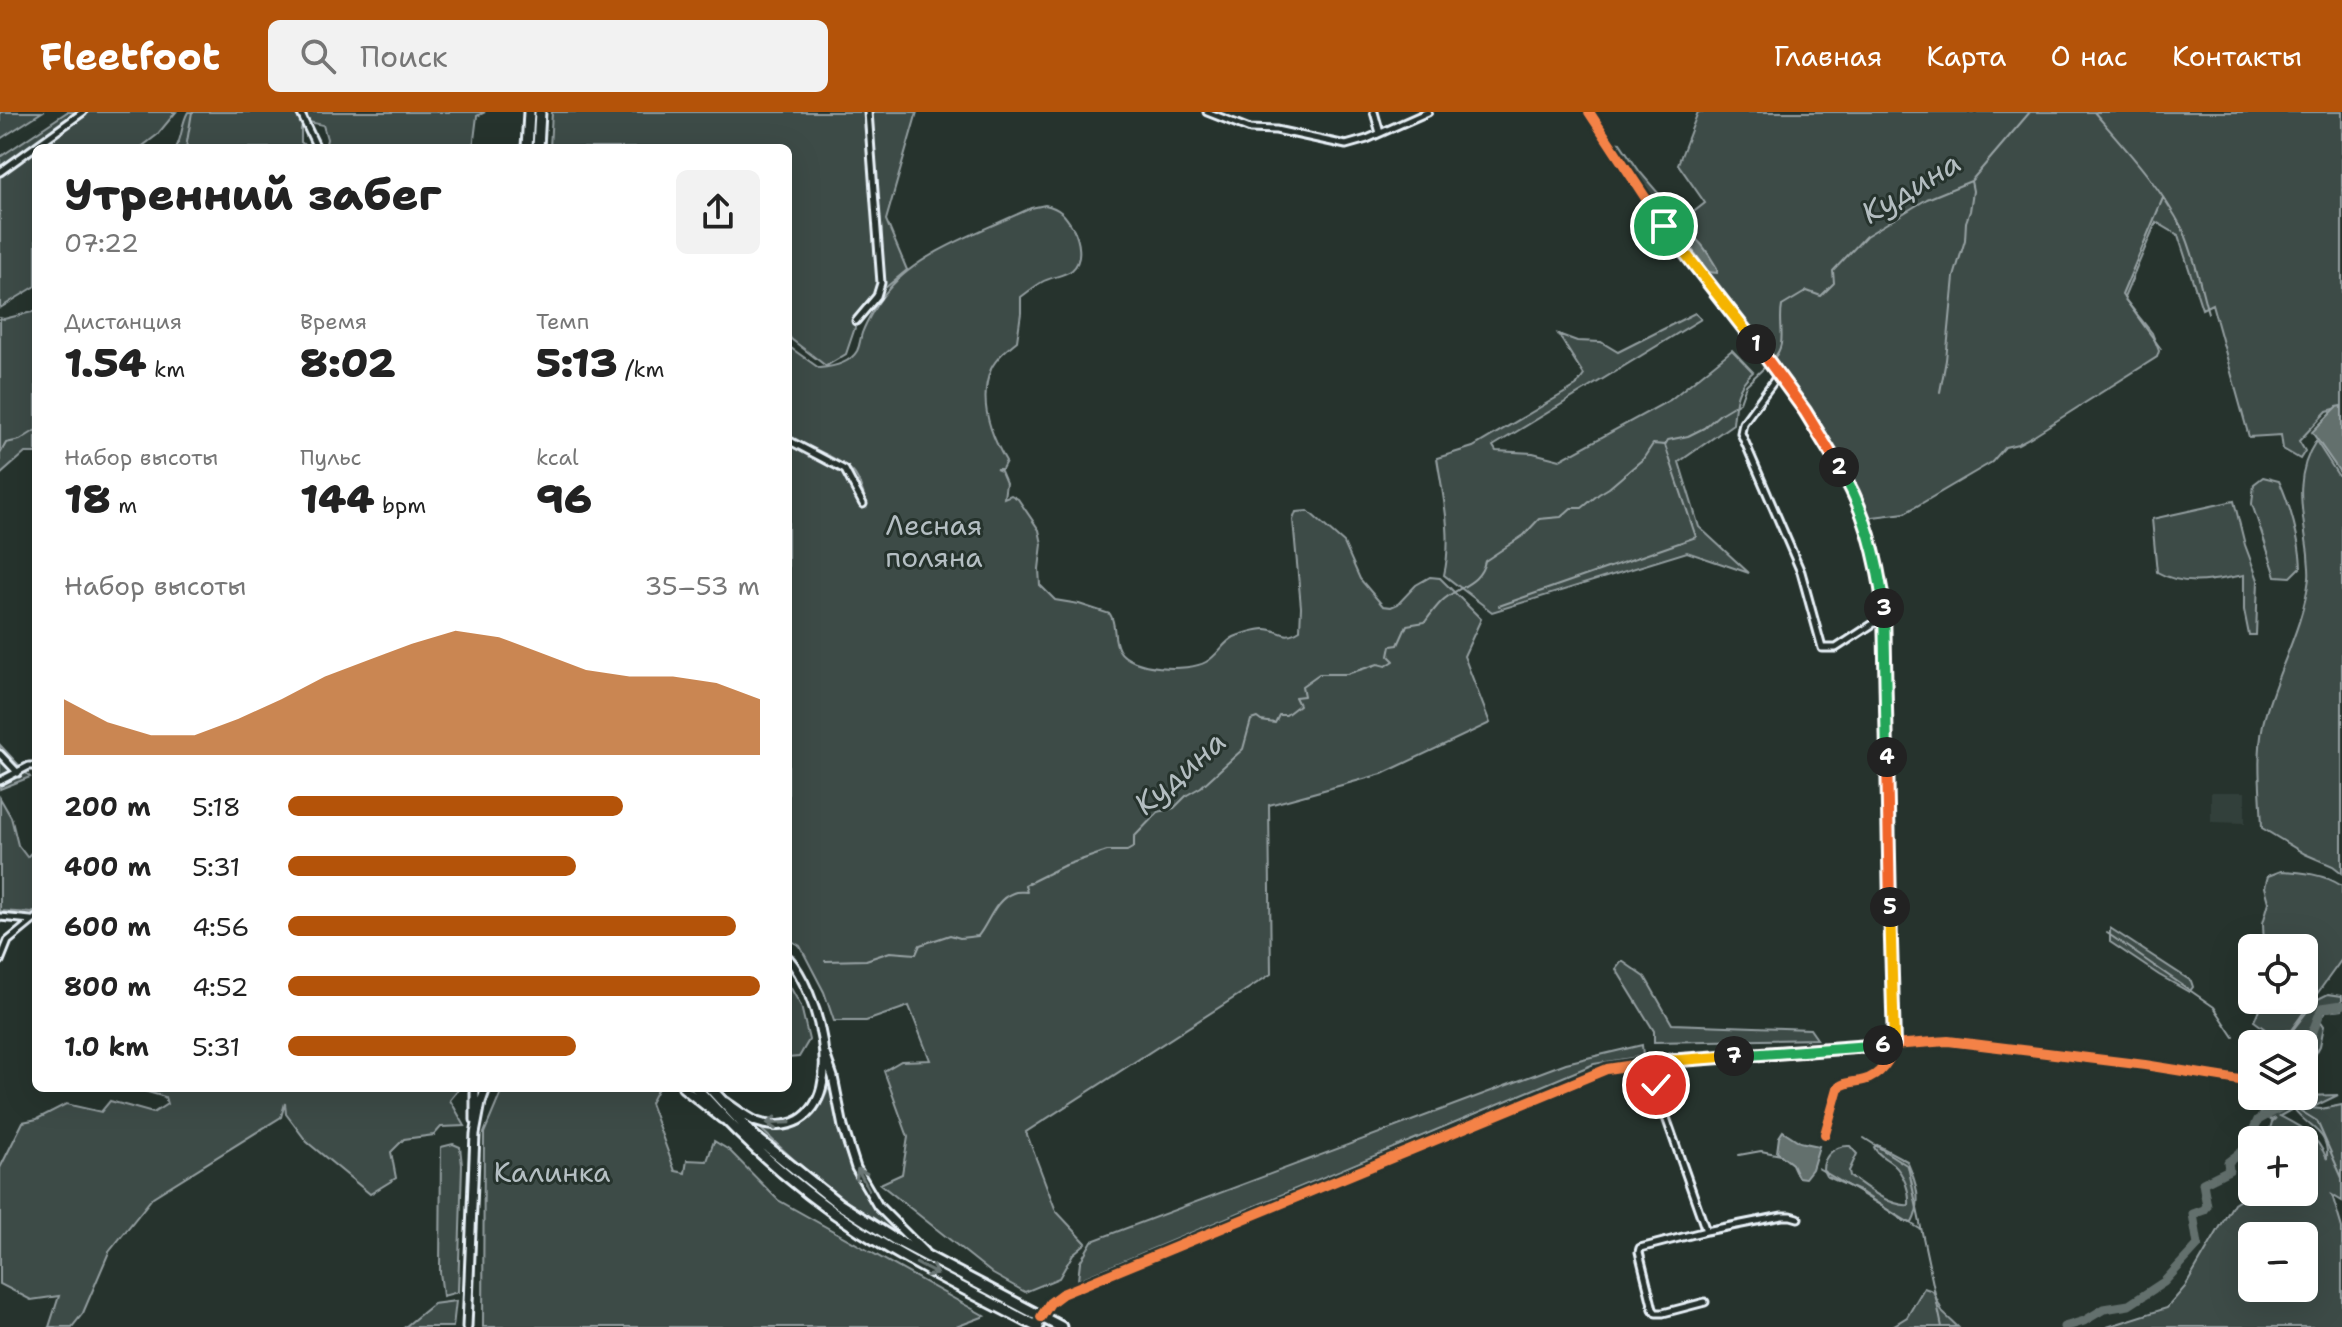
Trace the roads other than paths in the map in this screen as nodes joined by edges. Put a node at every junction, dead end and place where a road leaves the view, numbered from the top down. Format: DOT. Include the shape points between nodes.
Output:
graph roads {
  1 [pos="83,112"];
  2 [pos="300,112"];
  3 [pos="529,112"];
  4 [pos="540,112"];
  5 [pos="868,112"];
  6 [pos="1207,112"];
  7 [pos="1374,112"];
  8 [pos="1428,112"];
  9 [pos="1589,112"];
  10 [pos="1380,133"];
  11 [pos="39,144"];
  12 [pos="315,144"];
  13 [pos="527,144"];
  14 [pos="538,144"];
  15 [pos="32,149"];
  16 [pos="0,172"];
  17 [pos="856,321"];
  18 [pos="1779,374"];
  19 [pos="792,442"];
  20 [pos="863,504"];
  21 [pos="1885,616"];
  22 [pos="0,754"];
  23 [pos="32,766"];
  24 [pos="18,773"];
  25 [pos="0,781"];
  26 [pos="0,917"];
  27 [pos="32,919"];
  28 [pos="32,921"];
  29 [pos="0,961"];
  30 [pos="792,963"];
  31 [pos="1894,1044"];
  32 [pos="822,1045"];
  33 [pos="1654,1062"];
  34 [pos="2238,1080"];
  35 [pos="475,1092"];
  36 [pos="485,1092"];
  37 [pos="688,1092"];
  38 [pos="700,1092"];
  39 [pos="714,1092"];
  40 [pos="729,1124"];
  41 [pos="475,1134"];
  42 [pos="1825,1134"];
  43 [pos="1798,1218"];
  44 [pos="1706,1231"];
  45 [pos="931,1259"];
  46 [pos="1705,1302"];
  47 [pos="1040,1322"];
  48 [pos="467,1327"];
  49 [pos="1061,1327"];
  1 -- 11 [label="street"];
  2 -- 12 [label="street"];
  3 -- 13 [label="highway"];
  4 -- 14 [label="highway"];
  5 -- 17 [label="street" via="881,283"];
  6 -- 10 [label="street" via="1250,129 1335,144"];
  7 -- 10 [label="street"];
  8 -- 10 [label="street"];
  9 -- 18 [label="street" via="1664,226"];
  15 -- 16 [label="street"];
  18 -- 21 [label="street" via="1850,485 1877,560"];
  18 -- 21 [label="street" via="1741,433 1801,572 1822,648 1836,648"];
  19 -- 20 [label="street" via="845,470"];
  21 -- 31 [label="street"];
  22 -- 24 [label="street"];
  23 -- 24 [label="street"];
  24 -- 25 [label="street"];
  26 -- 27 [label="street"];
  28 -- 29 [label="street" via="8,941"];
  30 -- 32 [label="main road" via="810,995"];
  31 -- 33 [label="street"];
  31 -- 34 [label="street" via="1948,1041"];
  31 -- 42 [label="street" via="1890,1059 1872,1076 1838,1088"];
  32 -- 39 [label="main road, one-way" via="820,1095 795,1122 761,1123"];
  45 -- 32 [label="main road, one-way" via="878,1206 856,1168"];
  33 -- 44 [label="street" via="1657,1092"];
  33 -- 47 [label="street" via="1607,1069 1122,1269 1055,1298"];
  35 -- 41 [label="main road"];
  36 -- 41 [label="main road"];
  37 -- 40 [label="main road"];
  38 -- 40 [label="highway"];
  39 -- 45 [label="highway" via="754,1136 812,1185"];
  40 -- 47 [label="highway, one-way" via="787,1177 861,1231 930,1271"];
  41 -- 48 [label="main road"];
  43 -- 44 [label="street" via="1782,1216"];
  44 -- 46 [label="street" via="1643,1246 1639,1252 1656,1313"];
  45 -- 47 [label="highway"];
  47 -- 49 [label="highway"];
}
